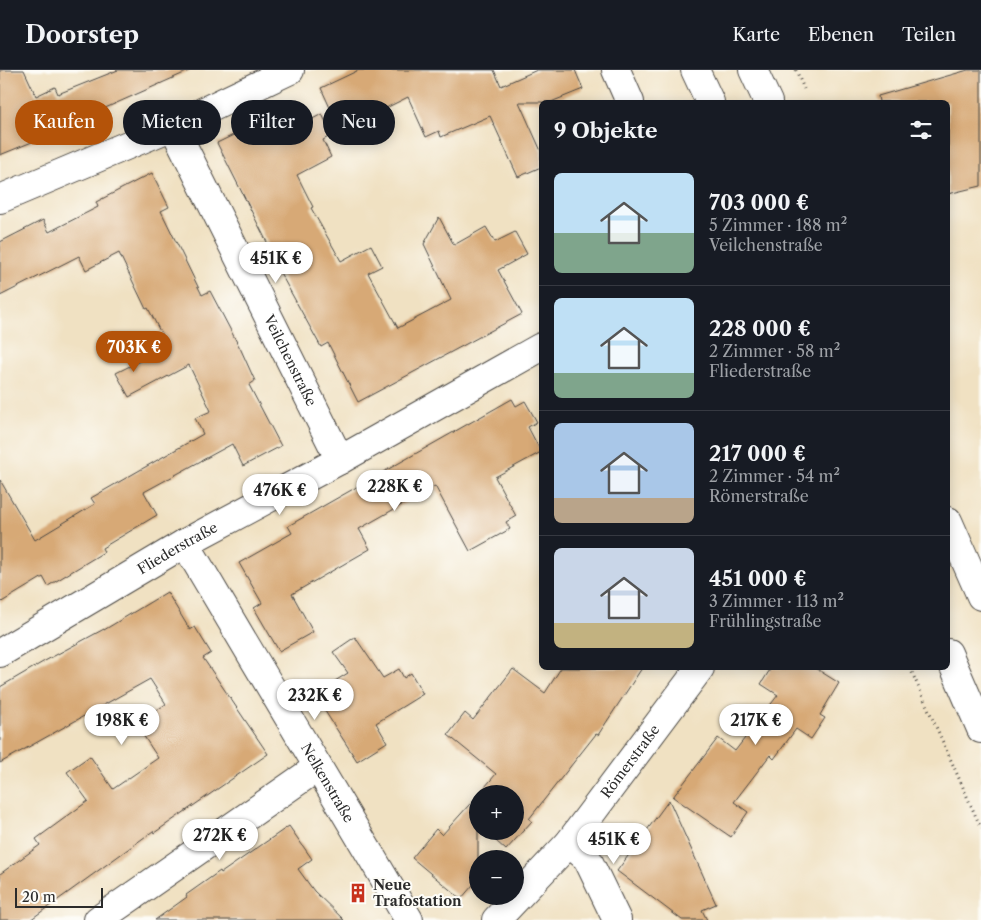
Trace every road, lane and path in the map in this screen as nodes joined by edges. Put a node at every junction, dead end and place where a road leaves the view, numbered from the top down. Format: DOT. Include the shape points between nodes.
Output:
graph roads {
  1 [pos="290,70"];
  2 [pos="616,70"];
  3 [pos="696,70"];
  4 [pos="753,70"];
  5 [pos="796,70"];
  6 [pos="804,89"];
  7 [pos="629,100"];
  8 [pos="709,100"];
  9 [pos="767,100"];
  10 [pos="221,103"];
  11 [pos="128,145"];
  12 [pos="182,145"];
  13 [pos="0,199"];
  14 [pos="539,348"];
  15 [pos="340,460"];
  16 [pos="950,526"];
  17 [pos="185,543"];
  18 [pos="981,596"];
  19 [pos="0,653"];
  20 [pos="950,658"];
  21 [pos="699,670"];
  22 [pos="911,670"];
  23 [pos="981,729"];
  24 [pos="318,767"];
  25 [pos="981,828"];
  26 [pos="569,843"];
  27 [pos="98,920"];
  28 [pos="408,920"];
  29 [pos="496,920"];
  30 [pos="617,920"];
  1 -- 10 [label="street"];
  2 -- 7 [label="street"];
  3 -- 8 [label="street"];
  4 -- 9 [label="street"];
  5 -- 6 [label="path"];
  11 -- 13 [label="street"];
  12 -- 15 [label="street, Veilchenstraße"];
  14 -- 15 [label="street, Fliederstraße"];
  15 -- 17 [label="street, Fliederstraße"];
  16 -- 18 [label="street"];
  17 -- 19 [label="street, Fliederstraße"];
  17 -- 24 [label="street, Nelkenstraße"];
  20 -- 23 [label="street"];
  21 -- 26 [label="street, Römerstraße"];
  22 -- 25 [label="path"];
  24 -- 27 [label="street"];
  24 -- 28 [label="street, Nelkenstraße"];
  26 -- 29 [label="street, Römerstraße"];
  26 -- 30 [label="street" via="587,858"];
}
